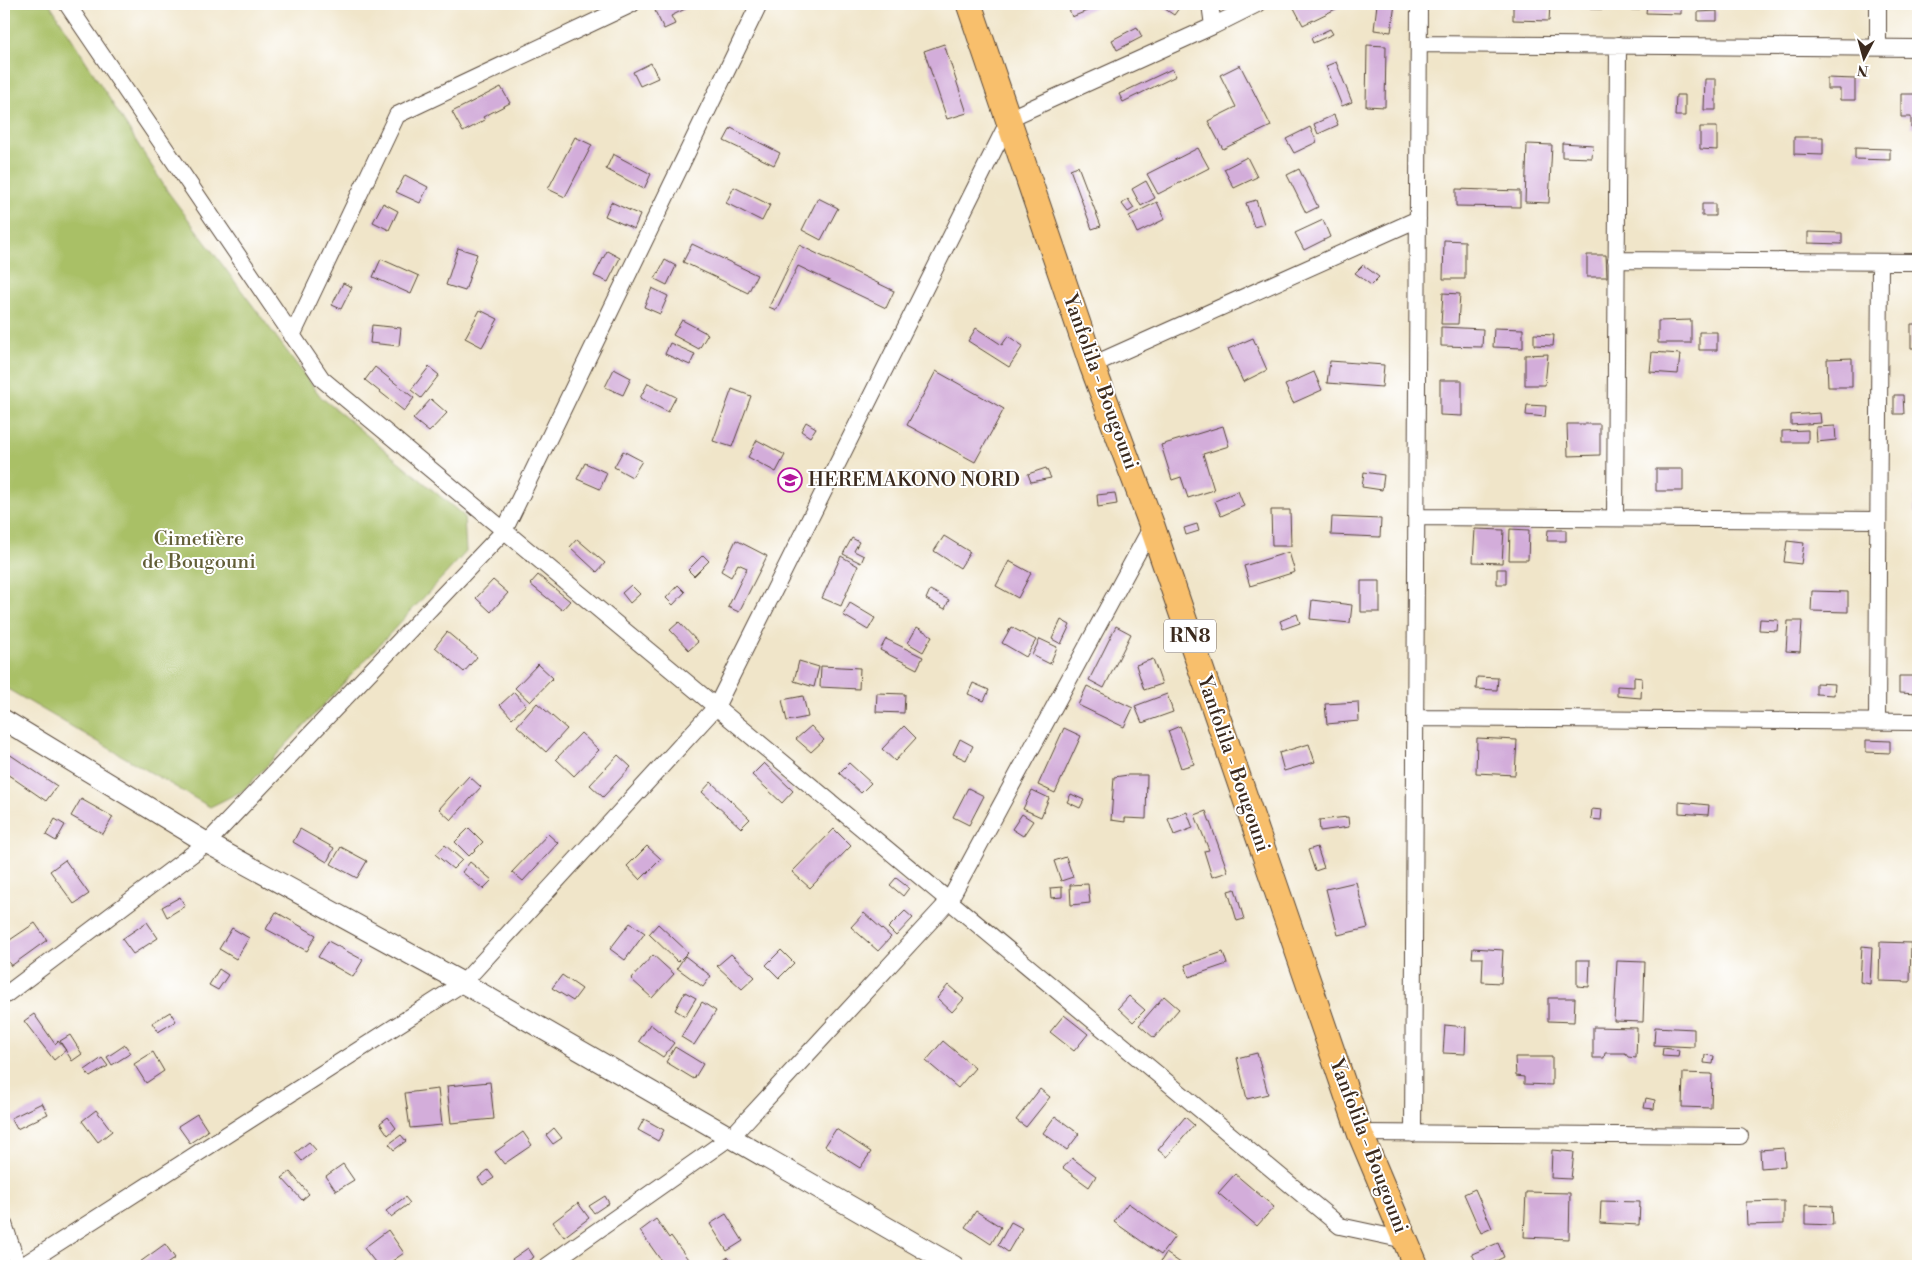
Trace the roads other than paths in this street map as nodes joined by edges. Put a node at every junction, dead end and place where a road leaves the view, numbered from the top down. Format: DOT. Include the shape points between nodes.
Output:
graph roads {
  1 [pos="67,4"];
  2 [pos="632,4"];
  3 [pos="759,4"];
  4 [pos="969,4"];
  5 [pos="1210,4"];
  6 [pos="1257,4"];
  7 [pos="1419,4"];
  8 [pos="1878,4"];
  9 [pos="1214,26"];
  10 [pos="1419,44"];
  11 [pos="1618,45"];
  12 [pos="1878,47"];
  13 [pos="1918,48"];
  14 [pos="1010,118"];
  15 [pos="1418,219"];
  16 [pos="1616,260"];
  17 [pos="1880,262"];
  18 [pos="1918,262"];
  19 [pos="292,336"];
  20 [pos="1092,365"];
  21 [pos="1416,517"];
  22 [pos="1615,518"];
  23 [pos="1878,520"];
  24 [pos="1152,526"];
  25 [pos="504,531"];
  26 [pos="716,707"];
  27 [pos="1415,718"];
  28 [pos="4,720"];
  29 [pos="1877,721"];
  30 [pos="1918,722"];
  31 [pos="207,843"];
  32 [pos="949,901"];
  33 [pos="463,983"];
  34 [pos="4,996"];
  35 [pos="1360,1133"];
  36 [pos="1413,1134"];
  37 [pos="732,1136"];
  38 [pos="1740,1136"];
  39 [pos="4,1224"];
  40 [pos="1405,1240"];
  41 [pos="18,1266"];
  42 [pos="22,1266"];
  43 [pos="546,1266"];
  44 [pos="954,1266"];
  45 [pos="1416,1266"];
  1 -- 19 [label="street"];
  2 -- 19 [label="street" via="396,115"];
  3 -- 25 [label="street"];
  4 -- 14 [label="main road, Yanfolila - Bougouni / RN8"];
  5 -- 9 [label="street"];
  6 -- 9 [label="street"];
  7 -- 10 [label="street"];
  8 -- 12 [label="street"];
  9 -- 14 [label="street"];
  10 -- 11 [label="street"];
  10 -- 15 [label="street"];
  11 -- 12 [label="street"];
  11 -- 16 [label="street"];
  12 -- 13 [label="street"];
  14 -- 20 [label="main road, Yanfolila - Bougouni / RN8"];
  14 -- 26 [label="street"];
  15 -- 20 [label="street"];
  15 -- 21 [label="street"];
  16 -- 17 [label="street"];
  16 -- 22 [label="street"];
  17 -- 18 [label="street"];
  17 -- 23 [label="street"];
  19 -- 25 [label="street" via="322,379"];
  20 -- 24 [label="main road, Yanfolila - Bougouni / RN8"];
  21 -- 22 [label="street"];
  21 -- 27 [label="street"];
  22 -- 23 [label="street"];
  23 -- 29 [label="street"];
  24 -- 32 [label="street"];
  24 -- 35 [label="main road, Yanfolila - Bougouni / RN8"];
  25 -- 26 [label="street"];
  25 -- 31 [label="street"];
  26 -- 32 [label="street"];
  26 -- 33 [label="street"];
  27 -- 29 [label="street"];
  27 -- 36 [label="street"];
  28 -- 31 [label="street"];
  29 -- 30 [label="street"];
  31 -- 33 [label="street"];
  31 -- 34 [label="street"];
  32 -- 37 [label="street"];
  32 -- 40 [label="street" via="1340,1226"];
  33 -- 37 [label="street"];
  33 -- 42 [label="street"];
  35 -- 36 [label="street"];
  35 -- 40 [label="main road, Yanfolila - Bougouni / RN8"];
  36 -- 38 [label="street"];
  37 -- 43 [label="street"];
  37 -- 44 [label="street"];
  39 -- 41 [label="street"];
  40 -- 45 [label="main road, Yanfolila - Bougouni / RN8"];
}
